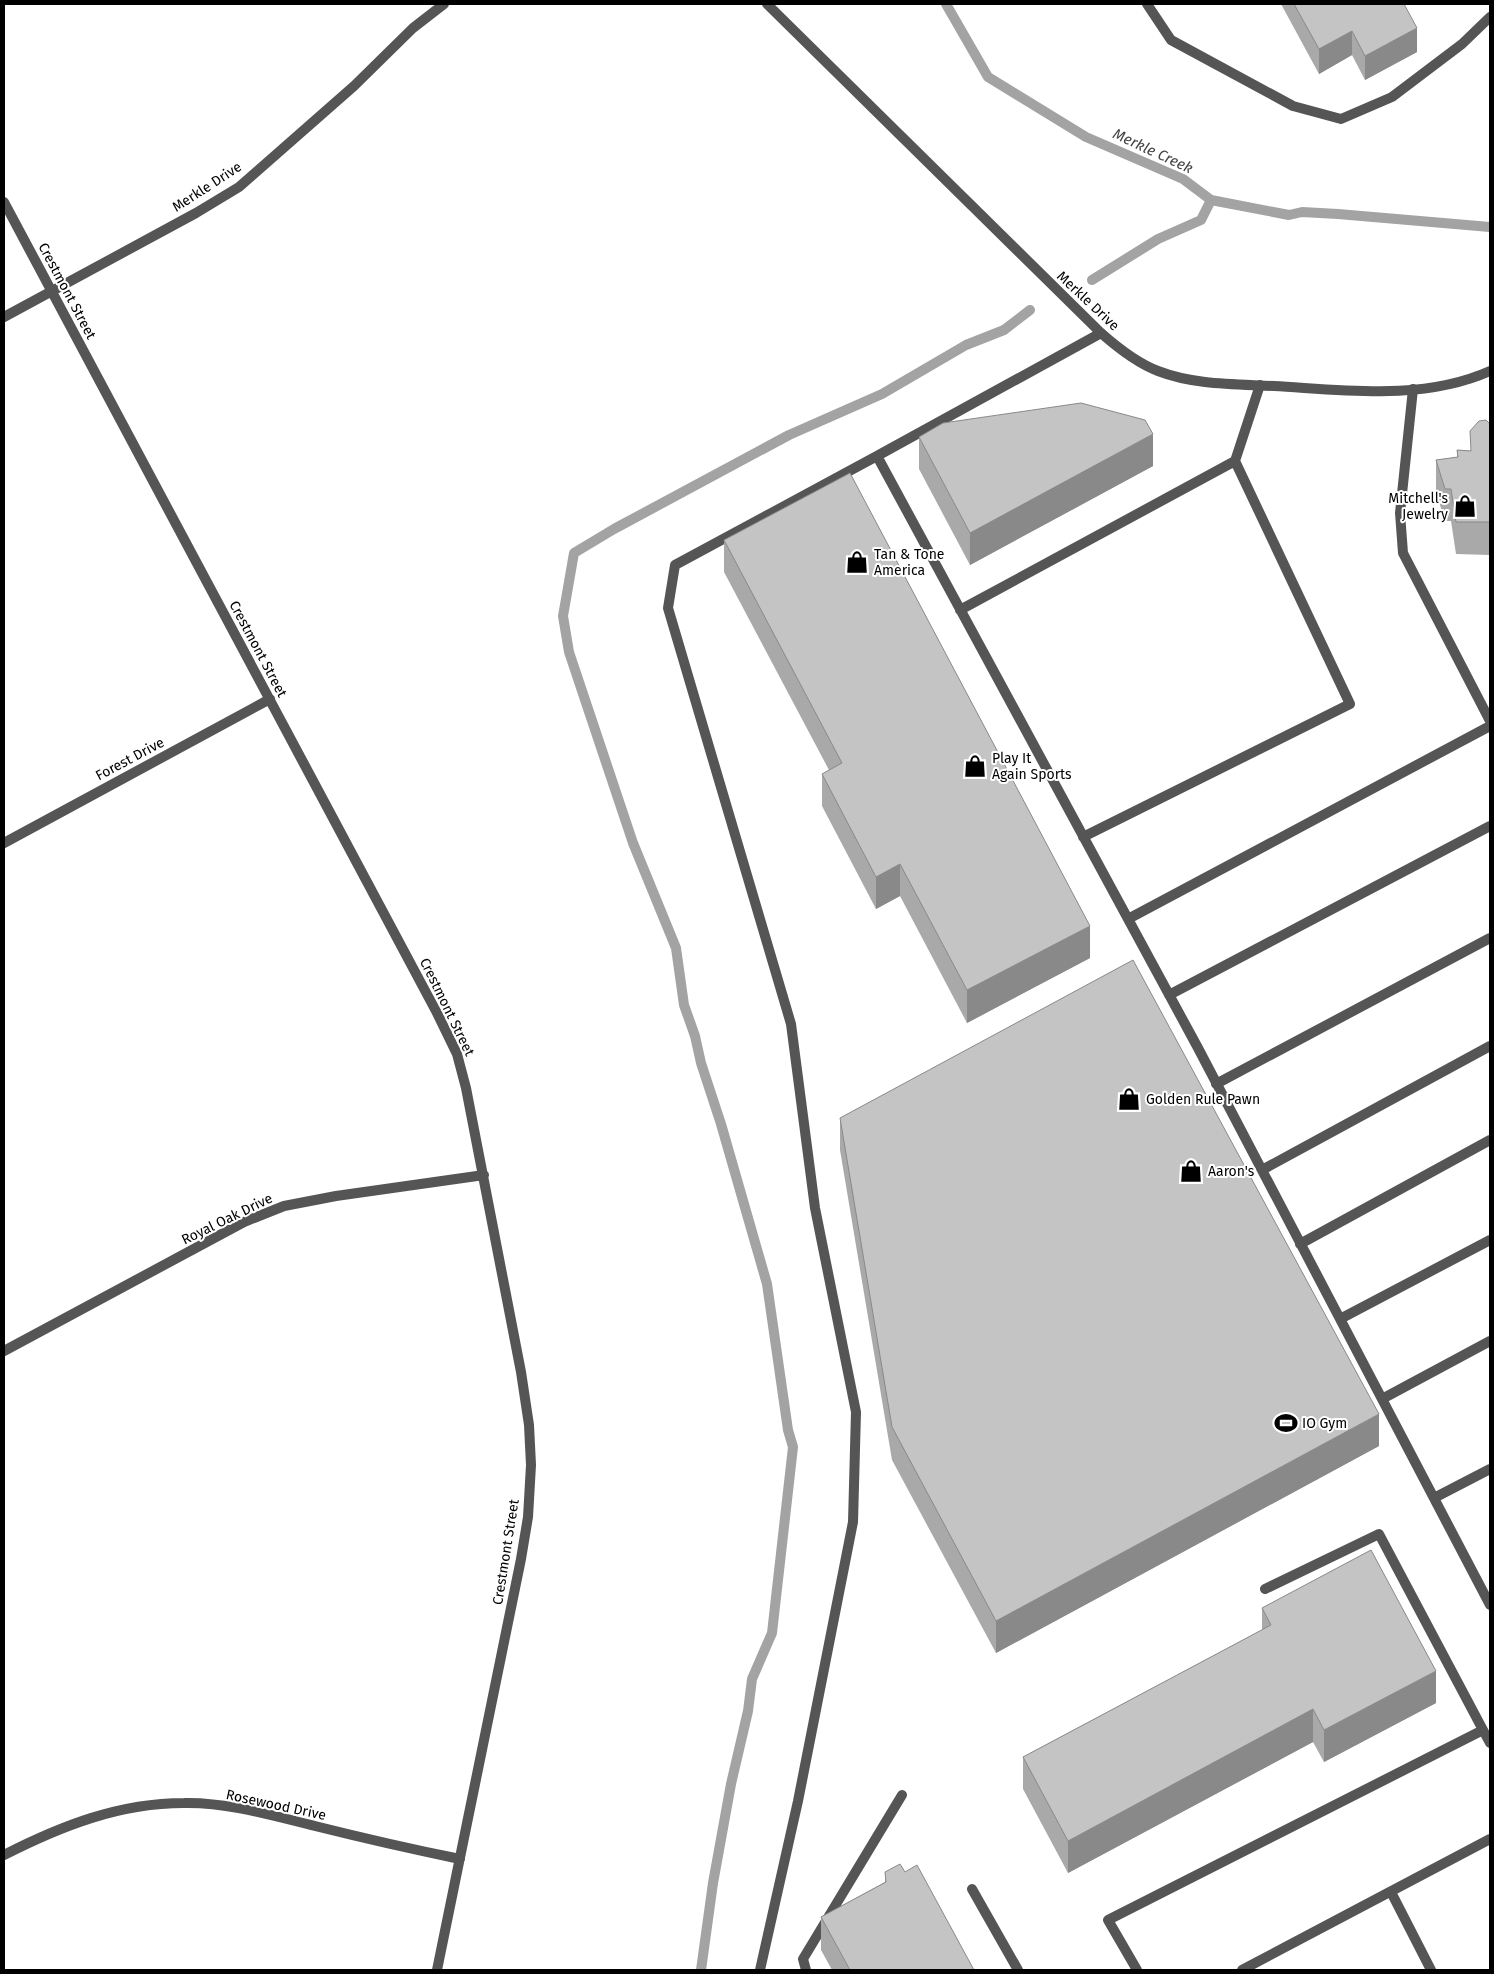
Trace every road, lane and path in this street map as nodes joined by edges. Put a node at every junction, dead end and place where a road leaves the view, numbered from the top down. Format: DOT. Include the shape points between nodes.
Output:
graph roads {
  1 [pos="444,4"];
  2 [pos="767,4"];
  3 [pos="1147,4"];
  4 [pos="1490,17"];
  5 [pos="4,202"];
  6 [pos="51,291"];
  7 [pos="4,317"];
  8 [pos="1101,333"];
  9 [pos="1490,371"];
  10 [pos="1260,385"];
  11 [pos="1413,389"];
  12 [pos="877,456"];
  13 [pos="1235,460"];
  14 [pos="960,610"];
  15 [pos="270,700"];
  16 [pos="1490,721"];
  17 [pos="1490,726"];
  18 [pos="1490,826"];
  19 [pos="1083,837"];
  20 [pos="4,843"];
  21 [pos="1128,919"];
  22 [pos="1490,938"];
  23 [pos="1169,995"];
  24 [pos="1490,1046"];
  25 [pos="1216,1084"];
  26 [pos="1490,1140"];
  27 [pos="1262,1170"];
  28 [pos="484,1175"];
  29 [pos="1490,1240"];
  30 [pos="1300,1244"];
  31 [pos="1340,1319"];
  32 [pos="1490,1341"];
  33 [pos="4,1351"];
  34 [pos="1382,1399"];
  35 [pos="1490,1469"];
  36 [pos="1434,1498"];
  37 [pos="1265,1589"];
  38 [pos="1490,1605"];
  39 [pos="1482,1730"];
  40 [pos="1490,1743"];
  41 [pos="902,1795"];
  42 [pos="1490,1839"];
  43 [pos="4,1855"];
  44 [pos="460,1859"];
  45 [pos="972,1889"];
  46 [pos="1391,1892"];
  47 [pos="437,1970"];
  48 [pos="760,1970"];
  49 [pos="806,1970"];
  50 [pos="1018,1970"];
  51 [pos="1137,1970"];
  52 [pos="1242,1970"];
  53 [pos="1431,1970"];
  1 -- 6 [label="street, Merkle Drive" via="413,28 354,86 240,186 196,214"];
  2 -- 8 [label="street, Merkle Drive"];
  3 -- 4 [label="street" via="1171,40 1294,106 1342,119 1392,97 1462,44"];
  5 -- 6 [label="street, Crestmont Street"];
  6 -- 7 [label="street, Merkle Drive"];
  6 -- 15 [label="street, Crestmont Street"];
  8 -- 10 [label="street, Merkle Drive" via="1136,360 1158,371 1193,381"];
  8 -- 12 [label="street"];
  9 -- 11 [label="street, Merkle Drive" via="1456,382"];
  10 -- 11 [label="street, Merkle Drive" via="1375,392"];
  10 -- 13 [label="street"];
  11 -- 16 [label="street" via="1400,512 1402,553"];
  12 -- 14 [label="street"];
  12 -- 48 [label="street" via="675,565 668,608 791,1024 815,1208 856,1412 853,1522 798,1800"];
  13 -- 14 [label="street"];
  13 -- 19 [label="street" via="1350,704"];
  14 -- 19 [label="street"];
  15 -- 20 [label="street, Forest Drive"];
  15 -- 28 [label="street, Crestmont Street" via="457,1054"];
  17 -- 21 [label="street"];
  18 -- 23 [label="street"];
  19 -- 21 [label="street"];
  21 -- 23 [label="street"];
  22 -- 25 [label="street"];
  23 -- 25 [label="street"];
  24 -- 27 [label="street"];
  25 -- 27 [label="street"];
  26 -- 30 [label="street"];
  27 -- 30 [label="street"];
  28 -- 33 [label="street, Royal Oak Drive" via="284,1206 244,1222"];
  28 -- 44 [label="street, Crestmont Street" via="521,1372 531,1465 528,1517 521,1559"];
  29 -- 31 [label="street"];
  30 -- 31 [label="street"];
  31 -- 34 [label="street"];
  32 -- 34 [label="street"];
  34 -- 36 [label="street"];
  35 -- 36 [label="street"];
  36 -- 38 [label="street"];
  37 -- 39 [label="street" via="1379,1534"];
  39 -- 40 [label="street"];
  39 -- 51 [label="street" via="1108,1920"];
  41 -- 49 [label="street" via="803,1959"];
  42 -- 46 [label="street"];
  43 -- 44 [label="street, Rosewood Drive" via="93,1816 133,1807 185,1802 251,1810"];
  44 -- 47 [label="street, Crestmont Street"];
  45 -- 50 [label="street"];
  46 -- 52 [label="street"];
  46 -- 53 [label="street"];
}
